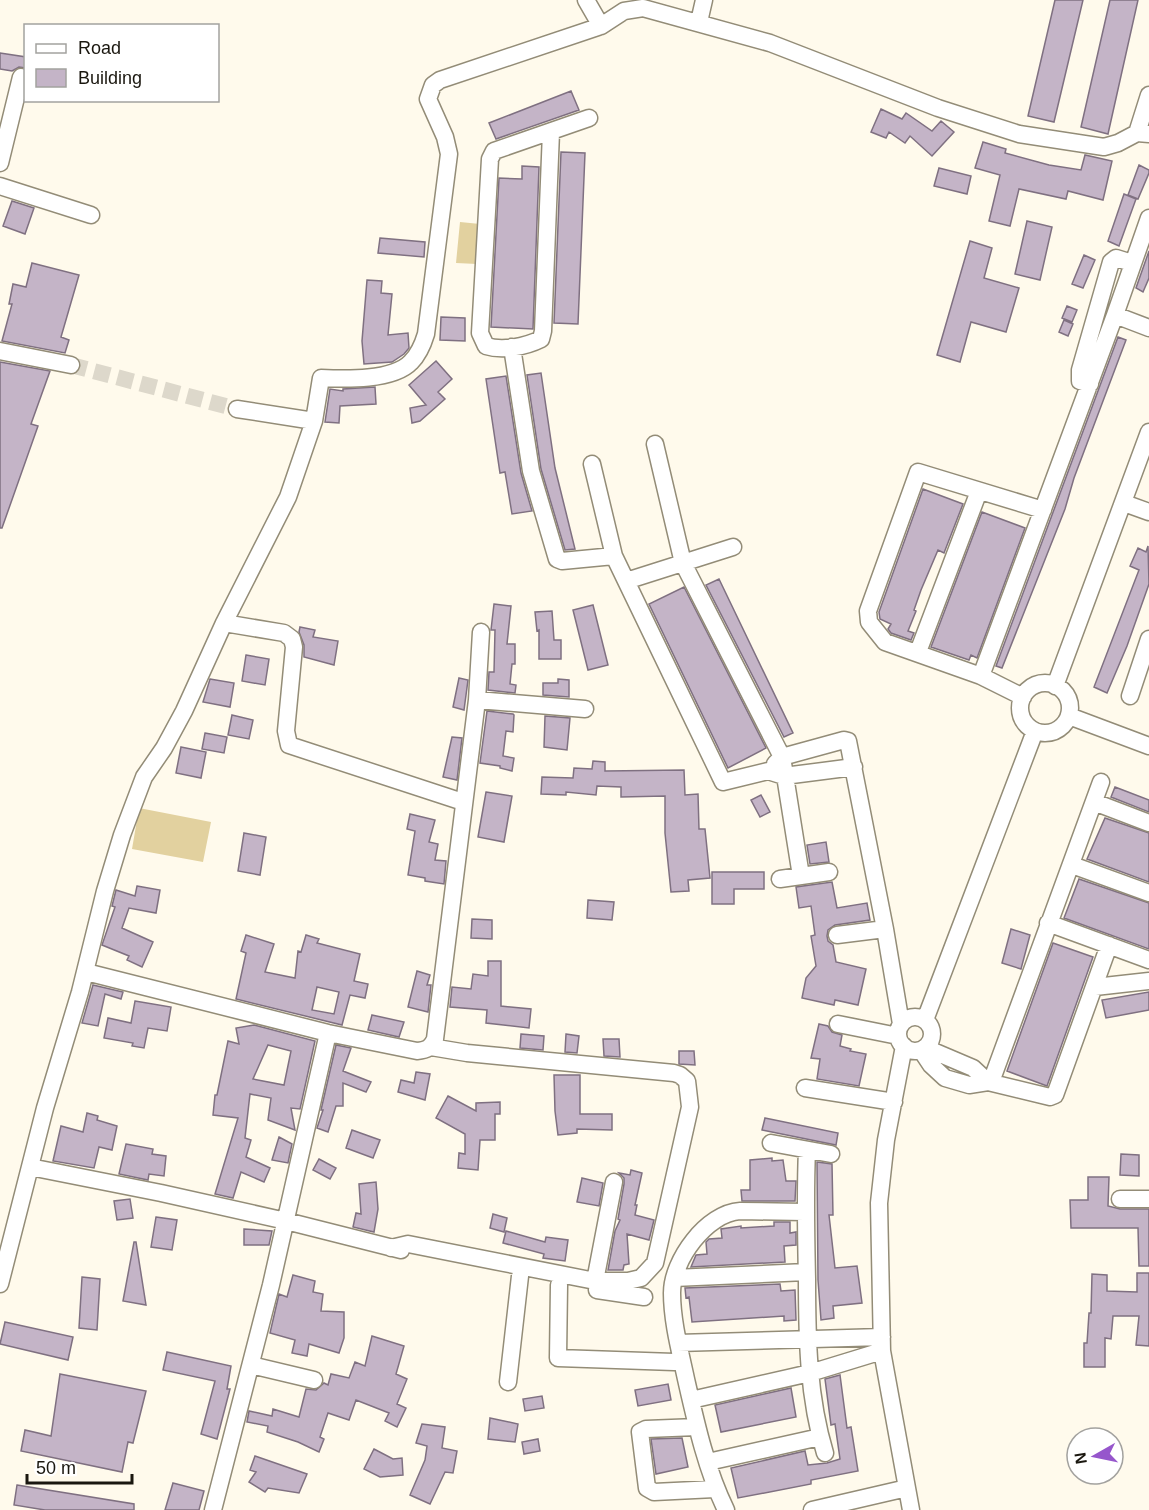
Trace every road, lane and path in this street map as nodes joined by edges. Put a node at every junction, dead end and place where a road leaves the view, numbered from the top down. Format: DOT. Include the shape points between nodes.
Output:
graph roads {
  1 [pos="586,0"];
  2 [pos="704,0"];
  3 [pos="699,22"];
  4 [pos="602,26"];
  5 [pos="21,77"];
  6 [pos="1149,95"];
  7 [pos="589,118"];
  8 [pos="551,132"];
  9 [pos="1143,133"];
  10 [pos="0,163"];
  11 [pos="0,186"];
  12 [pos="91,215"];
  13 [pos="1149,218"];
  14 [pos="1132,263"];
  15 [pos="1115,315"];
  16 [pos="1149,328"];
  17 [pos="512,347"];
  18 [pos="0,351"];
  19 [pos="71,365"];
  20 [pos="1090,384"];
  21 [pos="237,409"];
  22 [pos="314,421"];
  23 [pos="1149,432"];
  24 [pos="655,444"];
  25 [pos="592,464"];
  26 [pos="979,491"];
  27 [pos="1124,503"];
  28 [pos="1043,510"];
  29 [pos="1149,512"];
  30 [pos="733,547"];
  31 [pos="614,556"];
  32 [pos="683,563"];
  33 [pos="627,581"];
  34 [pos="224,623"];
  35 [pos="482,632"];
  36 [pos="1149,639"];
  37 [pos="918,652"];
  38 [pos="1145,665"];
  39 [pos="981,676"];
  40 [pos="1055,686"];
  41 [pos="1130,696"];
  42 [pos="1023,697"];
  43 [pos="477,700"];
  44 [pos="585,709"];
  45 [pos="1069,716"];
  46 [pos="1035,731"];
  47 [pos="1149,747"];
  48 [pos="782,757"];
  49 [pos="854,767"];
  50 [pos="776,774"];
  51 [pos="1101,782"];
  52 [pos="463,802"];
  53 [pos="1094,802"];
  54 [pos="1149,823"];
  55 [pos="1072,865"];
  56 [pos="829,872"];
  57 [pos="801,876"];
  58 [pos="780,879"];
  59 [pos="1149,893"];
  60 [pos="1048,923"];
  61 [pos="885,929"];
  62 [pos="837,935"];
  63 [pos="1109,945"];
  64 [pos="1149,960"];
  65 [pos="86,972"];
  66 [pos="1149,981"];
  67 [pos="1095,987"];
  68 [pos="925,1020"];
  69 [pos="838,1024"];
  70 [pos="328,1033"];
  71 [pos="901,1036"];
  72 [pos="431,1047"];
  73 [pos="923,1049"];
  74 [pos="989,1082"];
  75 [pos="805,1088"];
  76 [pos="894,1102"];
  77 [pos="771,1143"];
  78 [pos="807,1150"];
  79 [pos="831,1154"];
  80 [pos="30,1167"];
  81 [pos="614,1182"];
  82 [pos="1120,1199"];
  83 [pos="1149,1199"];
  84 [pos="804,1212"];
  85 [pos="286,1221"];
  86 [pos="391,1248"];
  87 [pos="806,1272"];
  88 [pos="520,1276"];
  89 [pos="674,1278"];
  90 [pos="595,1281"];
  91 [pos="0,1284"];
  92 [pos="560,1285"];
  93 [pos="644,1297"];
  94 [pos="807,1340"];
  95 [pos="678,1343"];
  96 [pos="882,1344"];
  97 [pos="674,1362"];
  98 [pos="251,1365"];
  99 [pos="810,1373"];
  100 [pos="314,1380"];
  101 [pos="508,1382"];
  102 [pos="691,1400"];
  103 [pos="697,1427"];
  104 [pos="708,1462"];
  105 [pos="906,1488"];
  106 [pos="716,1489"];
  107 [pos="213,1510"];
  108 [pos="726,1510"];
  109 [pos="812,1510"];
  110 [pos="911,1510"];
  1 -- 4 [label="street"];
  2 -- 3 [label="street"];
  3 -- 4 [label="street" via="636,8"];
  3 -- 9 [label="street" via="770,43 938,108 1019,134 1104,147"];
  4 -- 22 [label="street" via="433,85 428,99 449,154 426,334 410,364 398,370 361,378 321,378"];
  5 -- 10 [label="street"];
  6 -- 9 [label="street"];
  7 -- 8 [label="street"];
  8 -- 17 [label="street" via="543,331 541,339"];
  8 -- 17 [label="street" via="494,150 490,159 480,333 486,346"];
  11 -- 12 [label="street"];
  13 -- 14 [label="street"];
  14 -- 15 [label="street"];
  14 -- 20 [label="street" via="1116,258 1111,262 1080,370 1080,381"];
  15 -- 16 [label="street"];
  15 -- 20 [label="street"];
  17 -- 31 [label="street" via="531,471 557,559"];
  18 -- 19 [label="street"];
  20 -- 28 [label="street"];
  21 -- 22 [label="street"];
  22 -- 34 [label="street" via="288,497"];
  23 -- 27 [label="street"];
  24 -- 32 [label="street"];
  25 -- 31 [label="street"];
  26 -- 28 [label="street"];
  26 -- 37 [label="street"];
  26 -- 37 [label="street" via="921,471 916,475 868,611 869,622 885,642"];
  27 -- 29 [label="street"];
  27 -- 40 [label="street"];
  28 -- 39 [label="street"];
  30 -- 32 [label="street"];
  31 -- 33 [label="street"];
  32 -- 33 [label="street"];
  32 -- 48 [label="street"];
  33 -- 50 [label="street" via="723,782"];
  34 -- 52 [label="street" via="284,633 292,639 286,731 289,745"];
  34 -- 65 [label="street" via="184,711 144,777 108,879"];
  35 -- 43 [label="street"];
  36 -- 38 [label="street"];
  37 -- 39 [label="street"];
  38 -- 41 [label="street"];
  39 -- 42 [label="street"];
  40 -- 42 [label="street" via="1035,686"];
  40 -- 45 [label="street" via="1066,695"];
  42 -- 46 [label="street" via="1021,716"];
  43 -- 44 [label="street"];
  43 -- 52 [label="street"];
  45 -- 46 [label="street" via="1055,731"];
  45 -- 47 [label="street"];
  46 -- 68 [label="street"];
  48 -- 49 [label="street" via="844,740 848,741"];
  48 -- 50 [label="street"];
  49 -- 50 [label="street"];
  49 -- 61 [label="street"];
  50 -- 57 [label="street"];
  51 -- 53 [label="street"];
  52 -- 72 [label="street"];
  53 -- 54 [label="street"];
  53 -- 55 [label="street"];
  55 -- 59 [label="street"];
  55 -- 60 [label="street"];
  56 -- 57 [label="street"];
  57 -- 58 [label="street"];
  60 -- 63 [label="street"];
  60 -- 74 [label="street"];
  61 -- 62 [label="street"];
  61 -- 71 [label="street"];
  63 -- 64 [label="street"];
  63 -- 67 [label="street"];
  65 -- 70 [label="street"];
  65 -- 80 [label="street"];
  66 -- 67 [label="street"];
  67 -- 74 [label="street" via="1055,1095"];
  68 -- 71 [label="street" via="910,1017"];
  68 -- 73 [label="street" via="932,1038"];
  69 -- 71 [label="street"];
  70 -- 72 [label="street" via="417,1051"];
  70 -- 85 [label="street"];
  71 -- 73 [label="street" via="909,1050"];
  71 -- 76 [label="street"];
  72 -- 90 [label="street" via="674,1073 687,1081 690,1107 656,1263 641,1278"];
  73 -- 74 [label="street" via="931,1065 945,1078 969,1085"];
  75 -- 76 [label="street"];
  76 -- 96 [label="street" via="882,1162 879,1203"];
  77 -- 78 [label="street"];
  78 -- 79 [label="street"];
  78 -- 84 [label="street"];
  80 -- 85 [label="street"];
  80 -- 91 [label="street"];
  81 -- 90 [label="street"];
  82 -- 83 [label="street"];
  84 -- 87 [label="street"];
  84 -- 89 [label="street" via="730,1211 721,1215 691,1245"];
  85 -- 86 [label="street"];
  85 -- 98 [label="street"];
  86 -- 88 [label="street"];
  86 -- 90 [label="street" via="408,1244"];
  87 -- 89 [label="street"];
  87 -- 94 [label="street"];
  88 -- 92 [label="street"];
  88 -- 101 [label="street"];
  89 -- 95 [label="street"];
  92 -- 93 [label="street"];
  92 -- 97 [label="street" via="558,1358"];
  94 -- 95 [label="street"];
  94 -- 96 [label="street"];
  94 -- 99 [label="street"];
  95 -- 102 [label="street"];
  96 -- 99 [label="street"];
  96 -- 105 [label="street"];
  98 -- 100 [label="street"];
  98 -- 107 [label="street"];
  99 -- 102 [label="street"];
  99 -- 104 [label="street" via="823,1445"];
  102 -- 103 [label="street"];
  103 -- 104 [label="street"];
  103 -- 106 [label="street" via="639,1432 647,1488 654,1492"];
  104 -- 106 [label="street"];
  105 -- 109 [label="street"];
  105 -- 110 [label="street"];
  106 -- 108 [label="street"];
}
